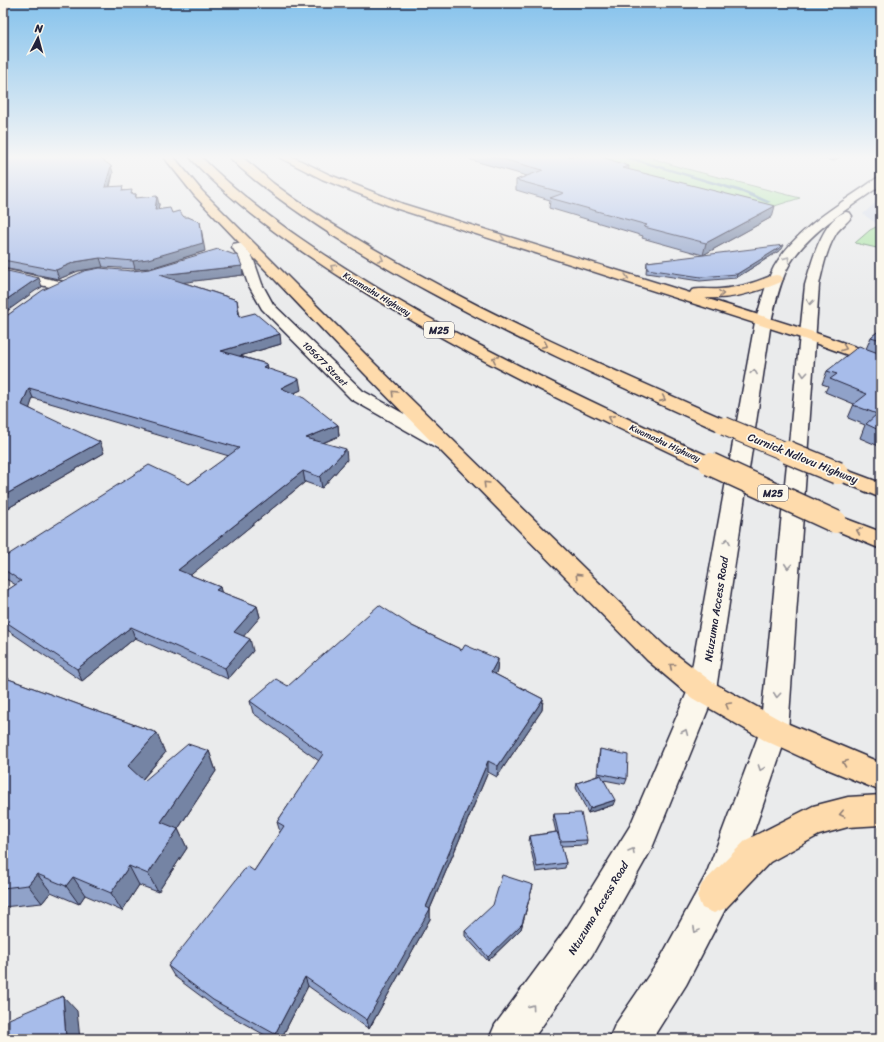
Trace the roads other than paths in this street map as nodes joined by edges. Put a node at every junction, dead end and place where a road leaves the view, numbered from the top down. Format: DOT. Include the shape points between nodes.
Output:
graph roads {
  1 [pos="207,205"];
  2 [pos="246,205"];
  3 [pos="296,205"];
  4 [pos="396,205"];
  5 [pos="847,205"];
  6 [pos="860,205"];
  7 [pos="238,247"];
  8 [pos="3,273"];
  9 [pos="776,279"];
  10 [pos="668,291"];
  11 [pos="41,295"];
  12 [pos="762,322"];
  13 [pos="807,335"];
  14 [pos="881,362"];
  15 [pos="447,445"];
  16 [pos="881,491"];
  17 [pos="881,541"];
  18 [pos="702,690"];
  19 [pos="774,731"];
  20 [pos="881,777"];
  21 [pos="881,810"];
  22 [pos="714,896"];
  23 [pos="509,1039"];
  24 [pos="629,1039"];
  1 -- 7 [label="main road"];
  17 -- 2 [label="main road, Kwamashu Highway / M25, one-way, bridge" via="618,421 450,336 327,263"];
  3 -- 16 [label="main road, Curnick Ndlovu Highway, one-way, bridge" via="347,239 467,307 588,366"];
  4 -- 10 [label="main road, one-way"];
  9 -- 5 [label="street, Ntuzuma Access Road, one-way" via="784,262 798,244"];
  6 -- 13 [label="street, one-way" via="838,222 822,247 812,285"];
  15 -- 7 [label="main road, one-way" via="370,369"];
  7 -- 15 [label="street, 105677 Street" via="246,258 255,284 267,306 357,395"];
  8 -- 11 [label="street" via="65,282"];
  10 -- 9 [label="main road, one-way" via="731,293 751,290"];
  9 -- 12 [label="street, Ntuzuma Access Road"];
  10 -- 12 [label="main road"];
  12 -- 13 [label="main road"];
  18 -- 12 [label="street, Ntuzuma Access Road, one-way"];
  13 -- 14 [label="main road, one-way"];
  13 -- 19 [label="street, one-way"];
  18 -- 15 [label="main road, one-way" via="656,653 622,621"];
  19 -- 18 [label="main road, one-way"];
  23 -- 18 [label="street, Ntuzuma Access Road, one-way" via="579,942 641,837"];
  20 -- 19 [label="main road, one-way"];
  19 -- 22 [label="street, one-way"];
  21 -- 22 [label="main road, one-way" via="848,812 813,821 758,851"];
  22 -- 24 [label="street, one-way" via="673,972"];
}
